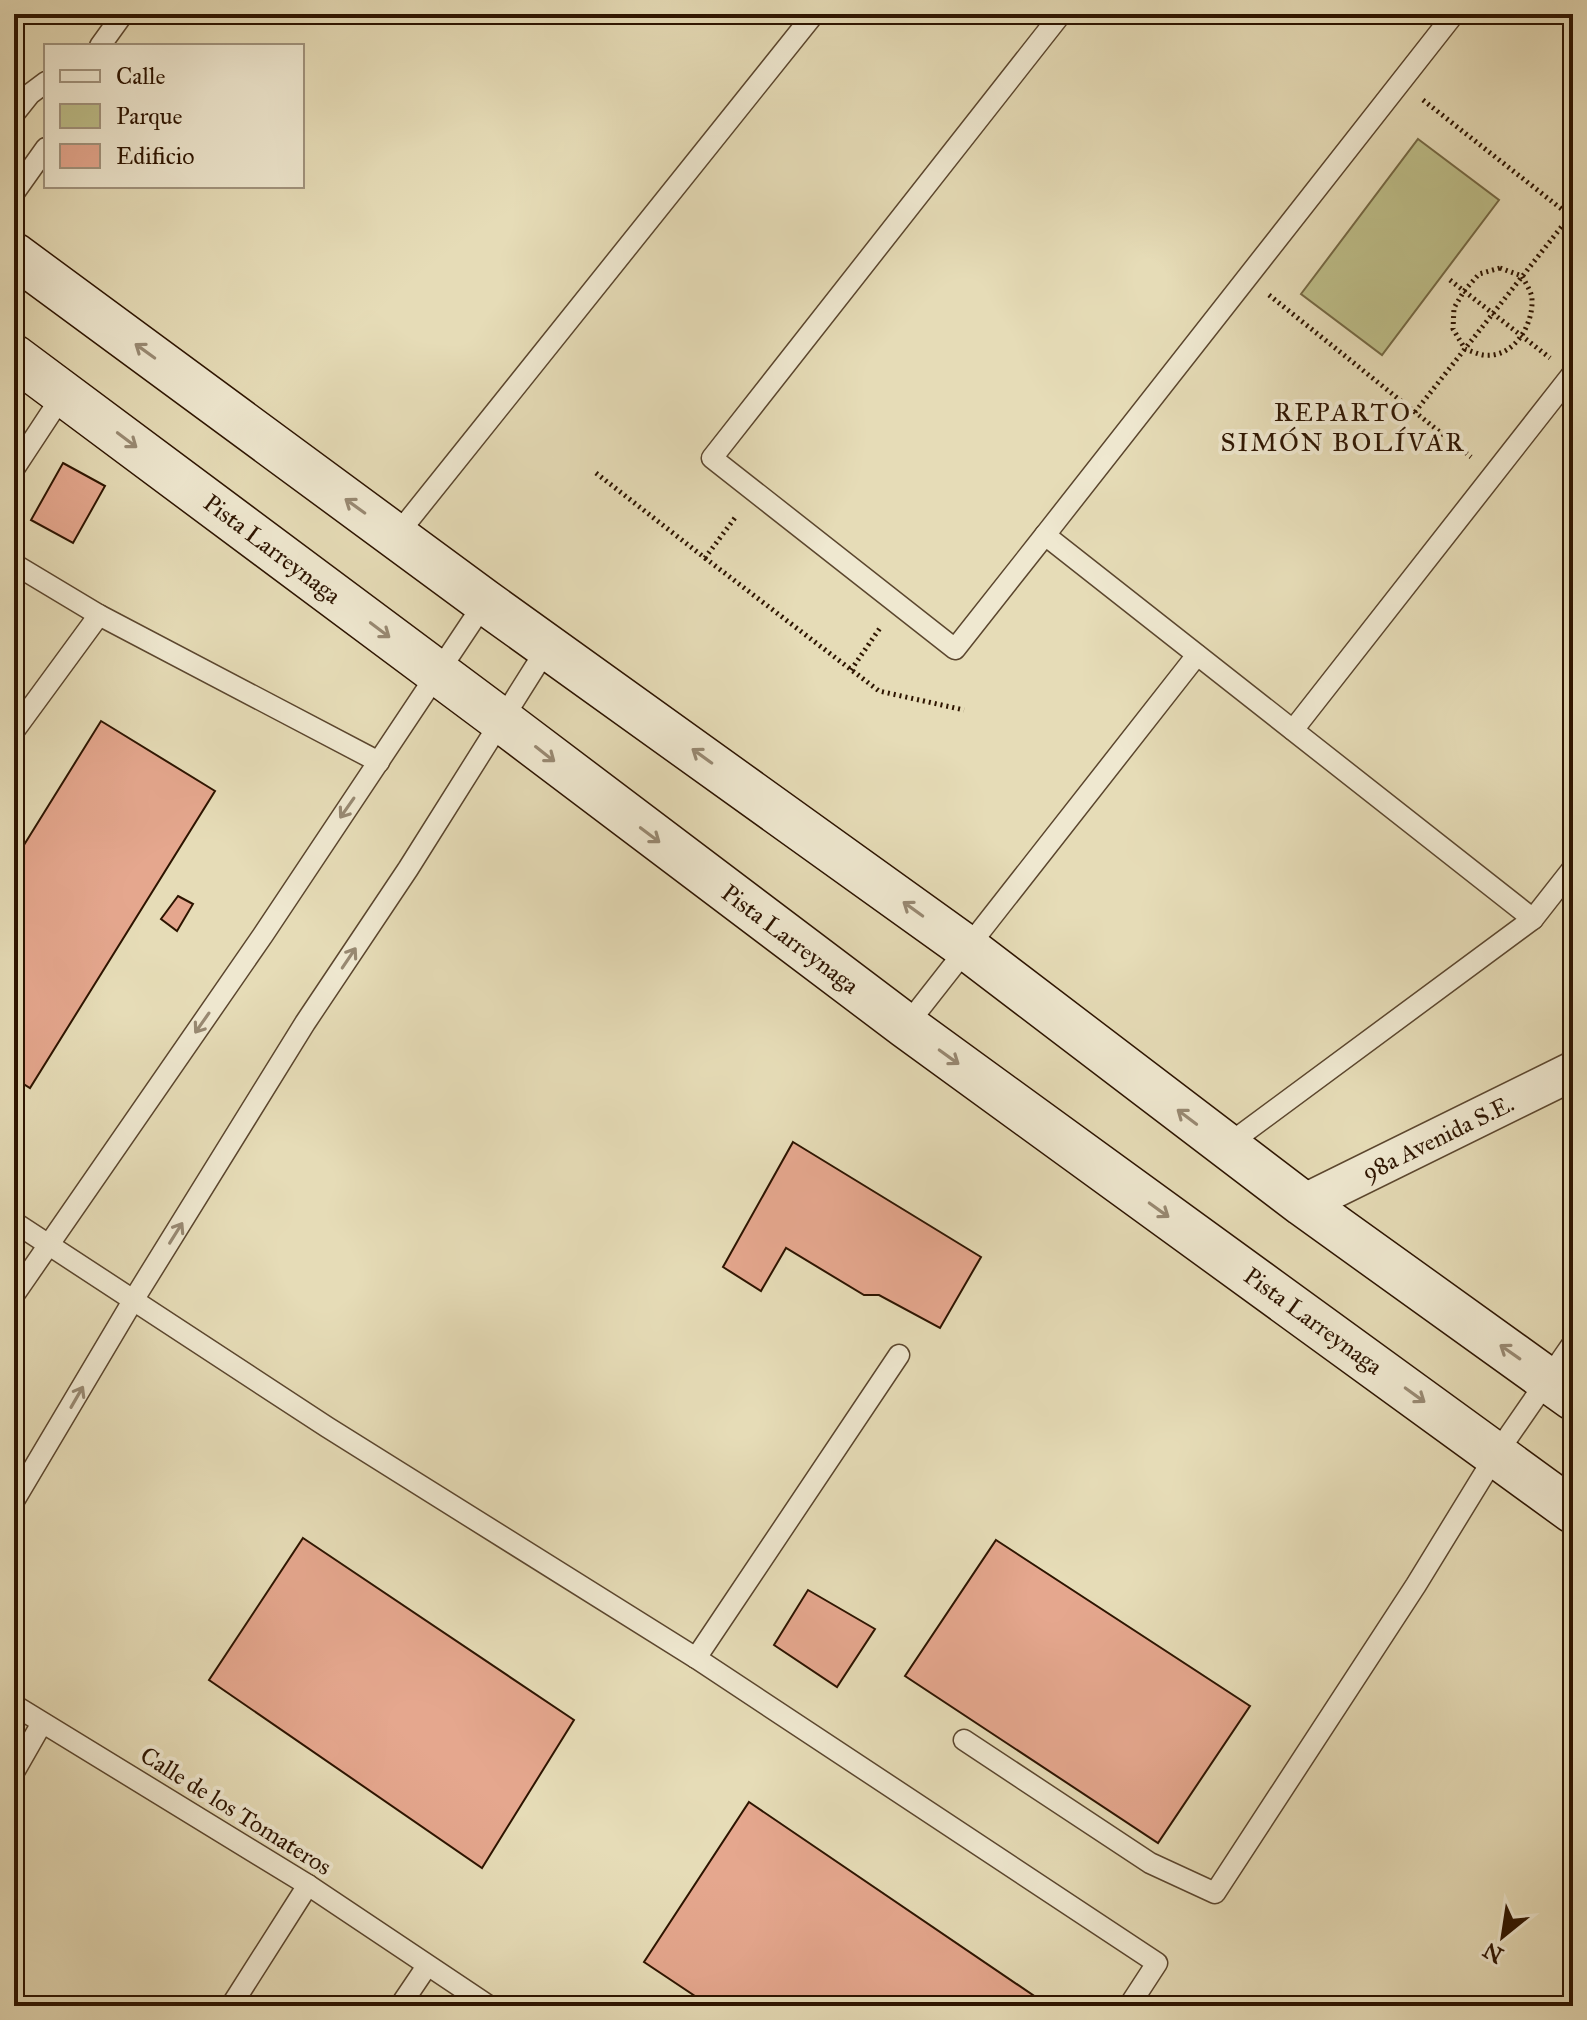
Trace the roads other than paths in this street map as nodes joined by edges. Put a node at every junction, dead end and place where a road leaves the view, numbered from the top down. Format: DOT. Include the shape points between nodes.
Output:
graph roads {
  1 [pos="123,14"];
  2 [pos="814,14"];
  3 [pos="1061,14"];
  4 [pos="1454,14"];
  5 [pos="100,44"];
  6 [pos="44,84"];
  7 [pos="14,114"];
  8 [pos="44,151"];
  9 [pos="14,193"];
  10 [pos="14,255"];
  11 [pos="14,357"];
  12 [pos="1572,374"];
  13 [pos="64,393"];
  14 [pos="14,469"];
  15 [pos="1045,535"];
  16 [pos="396,536"];
  17 [pos="14,564"];
  18 [pos="485,602"];
  19 [pos="99,615"];
  20 [pos="549,645"];
  21 [pos="1197,655"];
  22 [pos="438,673"];
  23 [pos="501,720"];
  24 [pos="1293,730"];
  25 [pos="14,731"];
  26 [pos="379,762"];
  27 [pos="1573,868"];
  28 [pos="1533,919"];
  29 [pos="967,948"];
  30 [pos="906,1026"];
  31 [pos="1573,1071"];
  32 [pos="1226,1146"];
  33 [pos="1303,1204"];
  34 [pos="14,1222"];
  35 [pos="47,1244"];
  36 [pos="14,1295"];
  37 [pos="134,1299"];
  38 [pos="1573,1343"];
  39 [pos="899,1355"];
  40 [pos="1561,1389"];
  41 [pos="1497,1453"];
  42 [pos="14,1501"];
  43 [pos="1573,1511"];
  44 [pos="696,1658"];
  45 [pos="14,1705"];
  46 [pos="42,1723"];
  47 [pos="964,1740"];
  48 [pos="14,1772"];
  49 [pos="308,1885"];
  50 [pos="427,1966"];
  51 [pos="231,2006"];
  52 [pos="400,2006"];
  53 [pos="489,2006"];
  54 [pos="1129,2006"];
  1 -- 5 [label="lane"];
  2 -- 16 [label="lane"];
  3 -- 15 [label="lane" via="712,458 955,649"];
  4 -- 15 [label="lane"];
  6 -- 7 [label="lane"];
  8 -- 9 [label="lane"];
  16 -- 10 [label="main road, one-way"];
  11 -- 13 [label="main road, Pista Larreynaga"];
  12 -- 24 [label="lane"];
  13 -- 14 [label="lane"];
  13 -- 22 [label="main road, Pista Larreynaga, one-way"];
  15 -- 21 [label="lane"];
  16 -- 18 [label="main road"];
  17 -- 19 [label="lane"];
  18 -- 20 [label="main road"];
  18 -- 22 [label="lane"];
  19 -- 25 [label="lane"];
  19 -- 26 [label="lane"];
  20 -- 23 [label="lane"];
  29 -- 20 [label="main road, one-way"];
  21 -- 24 [label="lane"];
  21 -- 29 [label="lane"];
  22 -- 23 [label="main road, Pista Larreynaga"];
  22 -- 26 [label="lane"];
  23 -- 30 [label="main road, Pista Larreynaga, one-way"];
  37 -- 23 [label="lane, one-way"];
  24 -- 28 [label="lane"];
  26 -- 35 [label="lane, one-way"];
  27 -- 28 [label="lane"];
  28 -- 32 [label="lane"];
  29 -- 30 [label="lane"];
  32 -- 29 [label="main road, one-way"];
  30 -- 41 [label="main road, Pista Larreynaga, one-way"];
  31 -- 33 [label="street, 98a Avenida S.E."];
  32 -- 33 [label="main road"];
  40 -- 33 [label="main road, one-way"];
  34 -- 35 [label="lane"];
  35 -- 36 [label="lane"];
  35 -- 37 [label="lane"];
  42 -- 37 [label="lane, one-way"];
  37 -- 44 [label="lane"];
  38 -- 40 [label="lane"];
  39 -- 44 [label="lane"];
  40 -- 41 [label="lane"];
  41 -- 43 [label="main road, Pista Larreynaga"];
  41 -- 47 [label="lane" via="1215,1893 1150,1863"];
  44 -- 54 [label="lane" via="1157,1963"];
  45 -- 46 [label="lane, Calle de los Tomateros"];
  46 -- 48 [label="lane"];
  46 -- 49 [label="lane, Calle de los Tomateros"];
  49 -- 50 [label="lane, Calle de los Tomateros"];
  49 -- 51 [label="lane"];
  50 -- 52 [label="lane"];
  50 -- 53 [label="lane, Calle de los Tomateros"];
}
